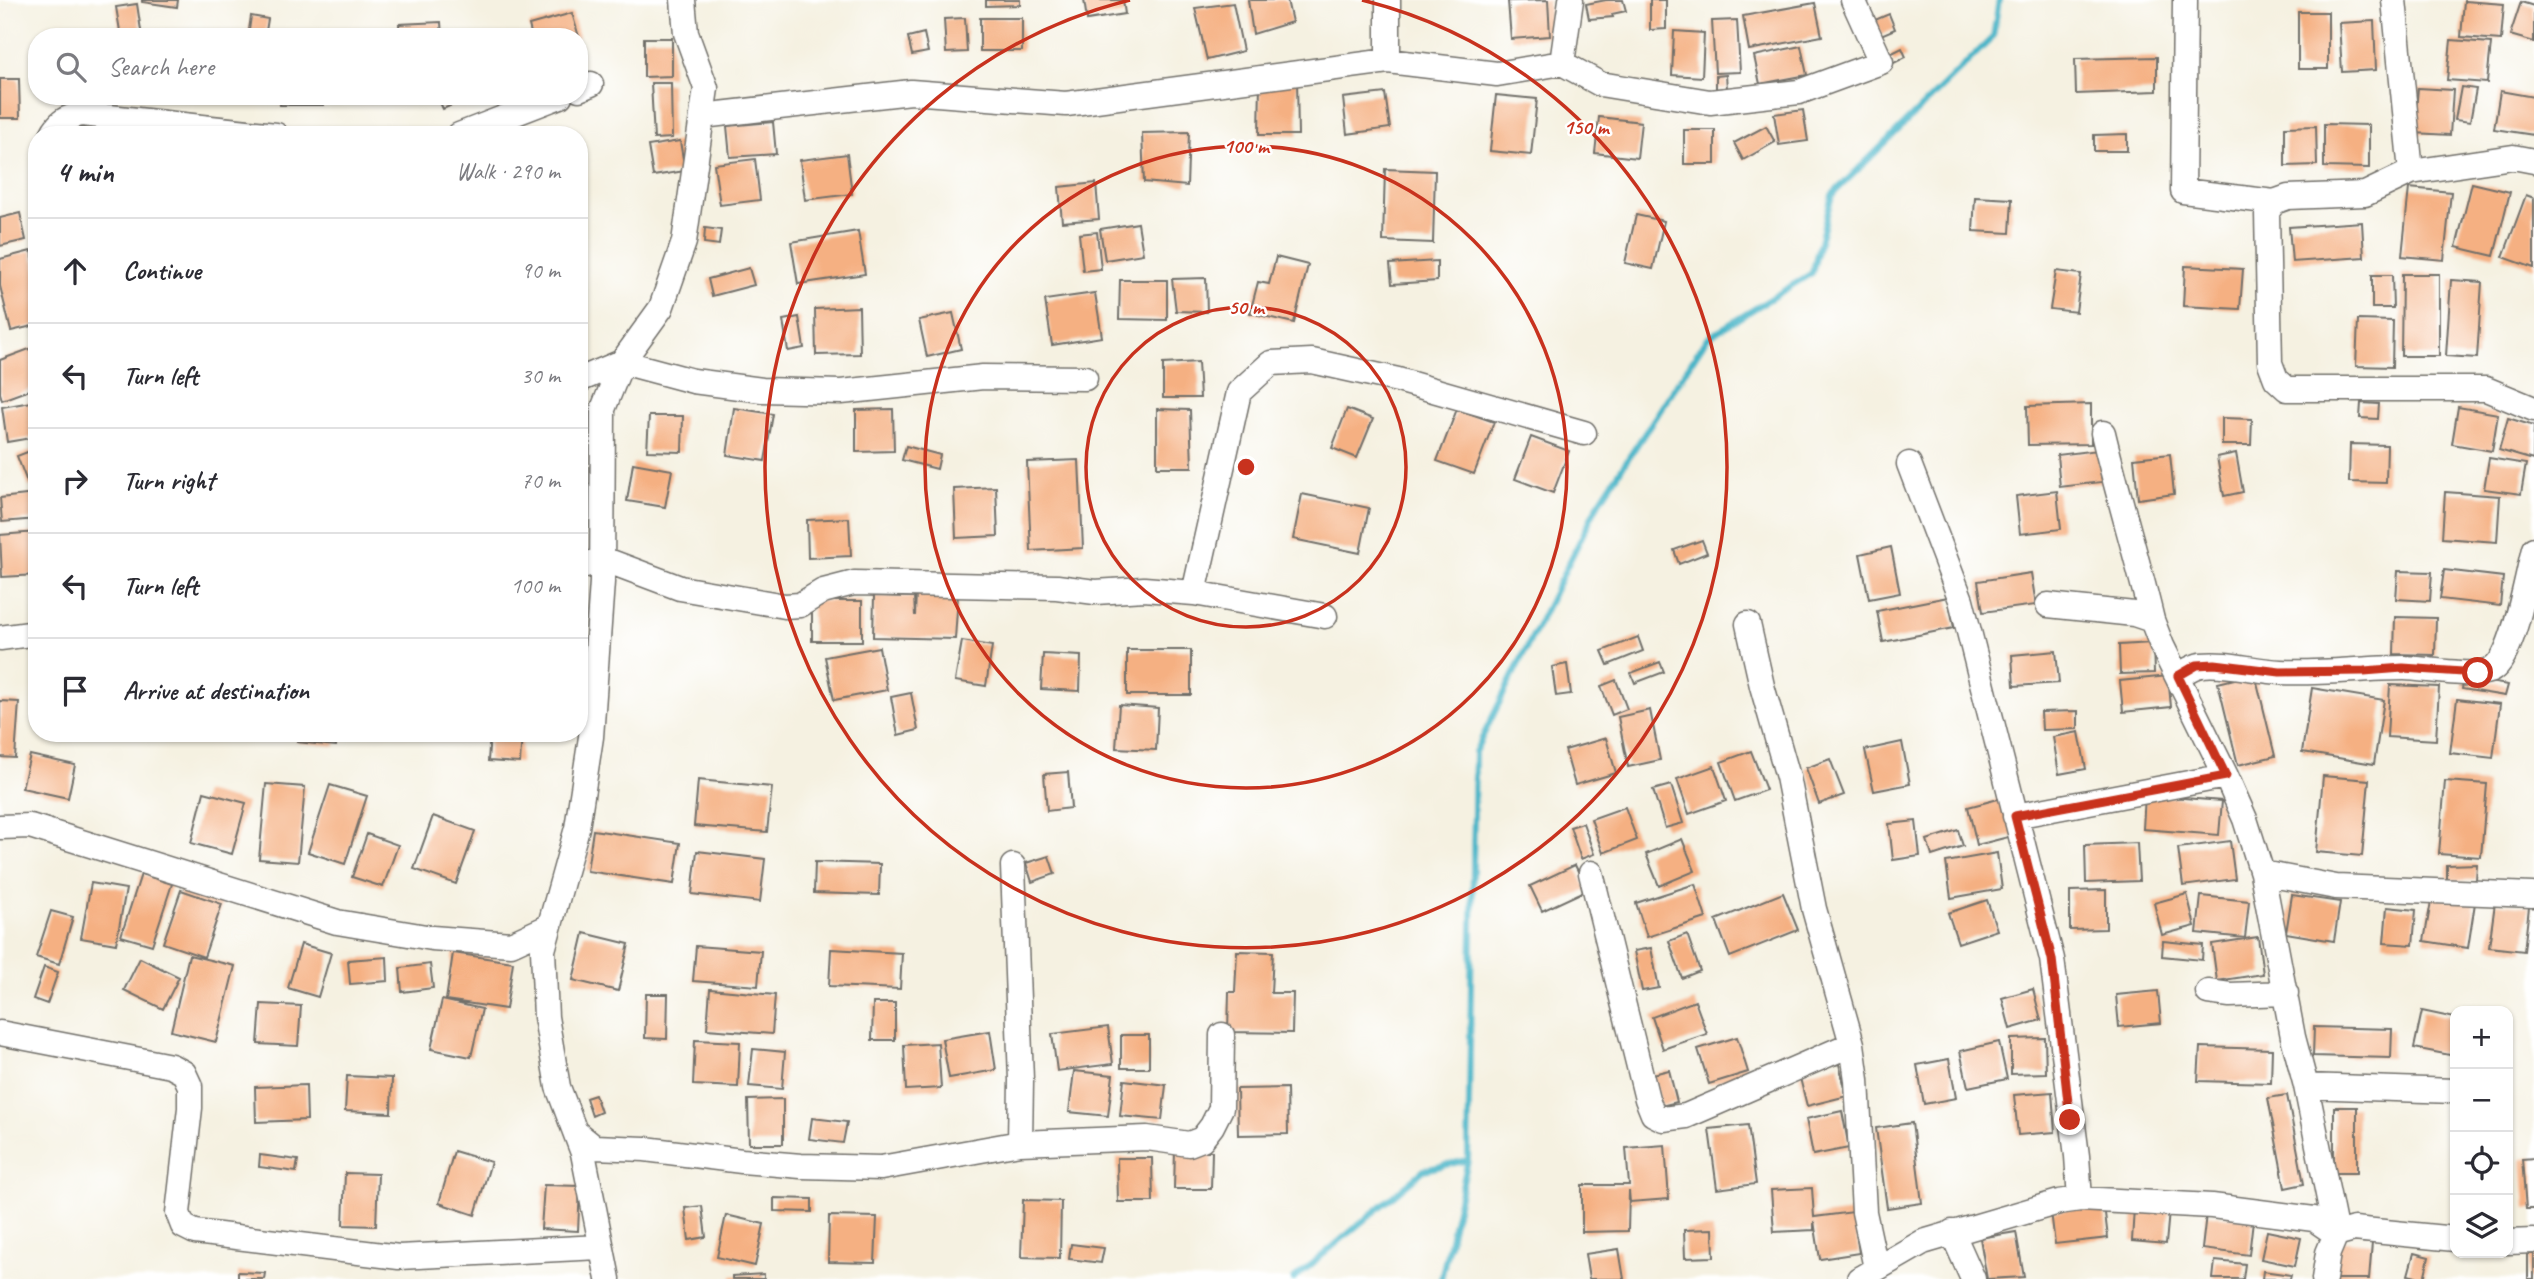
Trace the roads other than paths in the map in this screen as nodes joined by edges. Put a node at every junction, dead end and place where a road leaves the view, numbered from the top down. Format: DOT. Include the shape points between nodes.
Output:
graph roads {
  1 [pos="683,0"];
  2 [pos="1388,0"];
  3 [pos="1571,0"];
  4 [pos="1853,0"];
  5 [pos="2185,0"];
  6 [pos="2394,0"];
  7 [pos="1388,61"];
  8 [pos="1562,63"];
  9 [pos="537,105"];
  10 [pos="702,116"];
  11 [pos="57,126"];
  12 [pos="193,126"];
  13 [pos="482,126"];
  14 [pos="2534,161"];
  15 [pos="2411,172"];
  16 [pos="2274,202"];
  17 [pos="622,362"];
  18 [pos="588,376"];
  19 [pos="1085,378"];
  20 [pos="2534,409"];
  21 [pos="1584,433"];
  22 [pos="2103,433"];
  23 [pos="1909,464"];
  24 [pos="2534,550"];
  25 [pos="603,559"];
  26 [pos="588,564"];
  27 [pos="1194,593"];
  28 [pos="2048,605"];
  29 [pos="1325,616"];
  30 [pos="2152,620"];
  31 [pos="1748,624"];
  32 [pos="28,634"];
  33 [pos="0,638"];
  34 [pos="2178,676"];
  35 [pos="2226,776"];
  36 [pos="2015,816"];
  37 [pos="0,827"];
  38 [pos="1013,866"];
  39 [pos="1591,873"];
  40 [pos="2262,873"];
  41 [pos="2532,895"];
  42 [pos="548,927"];
  43 [pos="2208,992"];
  44 [pos="2286,993"];
  45 [pos="0,1033"];
  46 [pos="1222,1035"];
  47 [pos="1852,1044"];
  48 [pos="2306,1086"];
  49 [pos="2450,1091"];
  50 [pos="578,1134"];
  51 [pos="1020,1143"];
  52 [pos="2080,1199"];
  53 [pos="1952,1232"];
  54 [pos="2336,1234"];
  55 [pos="2450,1239"];
  56 [pos="2534,1241"];
  57 [pos="2513,1242"];
  58 [pos="600,1247"];
  59 [pos="1868,1273"];
  60 [pos="608,1279"];
  61 [pos="1973,1279"];
  62 [pos="2324,1279"];
  1 -- 10 [label="street" via="685,33 706,88"];
  2 -- 7 [label="street"];
  3 -- 8 [label="street"];
  4 -- 8 [label="street" via="1881,62 1799,92 1710,102 1600,84"];
  5 -- 16 [label="street" via="2183,191"];
  6 -- 15 [label="street"];
  7 -- 8 [label="street" via="1496,74"];
  7 -- 10 [label="street" via="1066,104 911,92"];
  9 -- 13 [label="street"];
  10 -- 17 [label="street" via="684,242 661,308"];
  11 -- 12 [label="street" via="82,114"];
  14 -- 15 [label="street" via="2513,157"];
  15 -- 16 [label="street" via="2365,194 2288,197"];
  16 -- 20 [label="street" via="2267,212 2270,363 2276,379 2287,389 2486,389"];
  17 -- 18 [label="street"];
  17 -- 19 [label="street" via="693,381 762,390 841,392 983,377"];
  17 -- 25 [label="street" via="603,409"];
  21 -- 27 [label="street" via="1398,380 1312,361 1271,363 1239,392"];
  22 -- 30 [label="street"];
  23 -- 36 [label="street" via="1961,600"];
  24 -- 34 [label="street" via="2512,638 2505,656 2492,670 2280,672 2215,664 2197,665"];
  25 -- 26 [label="street"];
  25 -- 27 [label="street" via="680,588 785,606 800,605 823,591 854,583"];
  25 -- 42 [label="street" via="583,789 577,828"];
  27 -- 29 [label="street"];
  28 -- 30 [label="street"];
  30 -- 34 [label="street"];
  31 -- 47 [label="street" via="1788,777 1814,909"];
  32 -- 33 [label="street"];
  34 -- 35 [label="street"];
  35 -- 36 [label="street"];
  35 -- 40 [label="street"];
  36 -- 52 [label="street" via="2052,959"];
  37 -- 42 [label="street" via="30,826 358,926 511,944"];
  38 -- 51 [label="street"];
  39 -- 47 [label="street" via="1653,1114 1663,1119 1686,1116"];
  40 -- 41 [label="street" via="2336,887"];
  40 -- 44 [label="street"];
  42 -- 50 [label="street" via="543,950 546,1017 558,1087"];
  43 -- 44 [label="street" via="2230,996"];
  44 -- 48 [label="street"];
  45 -- 58 [label="street" via="171,1066 184,1073 190,1086 190,1108 178,1213 183,1226 195,1232 399,1257"];
  46 -- 51 [label="street" via="1221,1108 1202,1139 1189,1144 1147,1138"];
  47 -- 59 [label="street"];
  48 -- 49 [label="street"];
  48 -- 54 [label="street"];
  50 -- 51 [label="street" via="594,1147 801,1166 881,1168"];
  50 -- 58 [label="street"];
  52 -- 53 [label="street"];
  52 -- 54 [label="street" via="2212,1206 2314,1219"];
  53 -- 59 [label="street" via="1923,1242"];
  53 -- 61 [label="street"];
  54 -- 55 [label="street" via="2354,1229"];
  54 -- 62 [label="street"];
  56 -- 57 [label="street"];
  58 -- 60 [label="street"];
}
